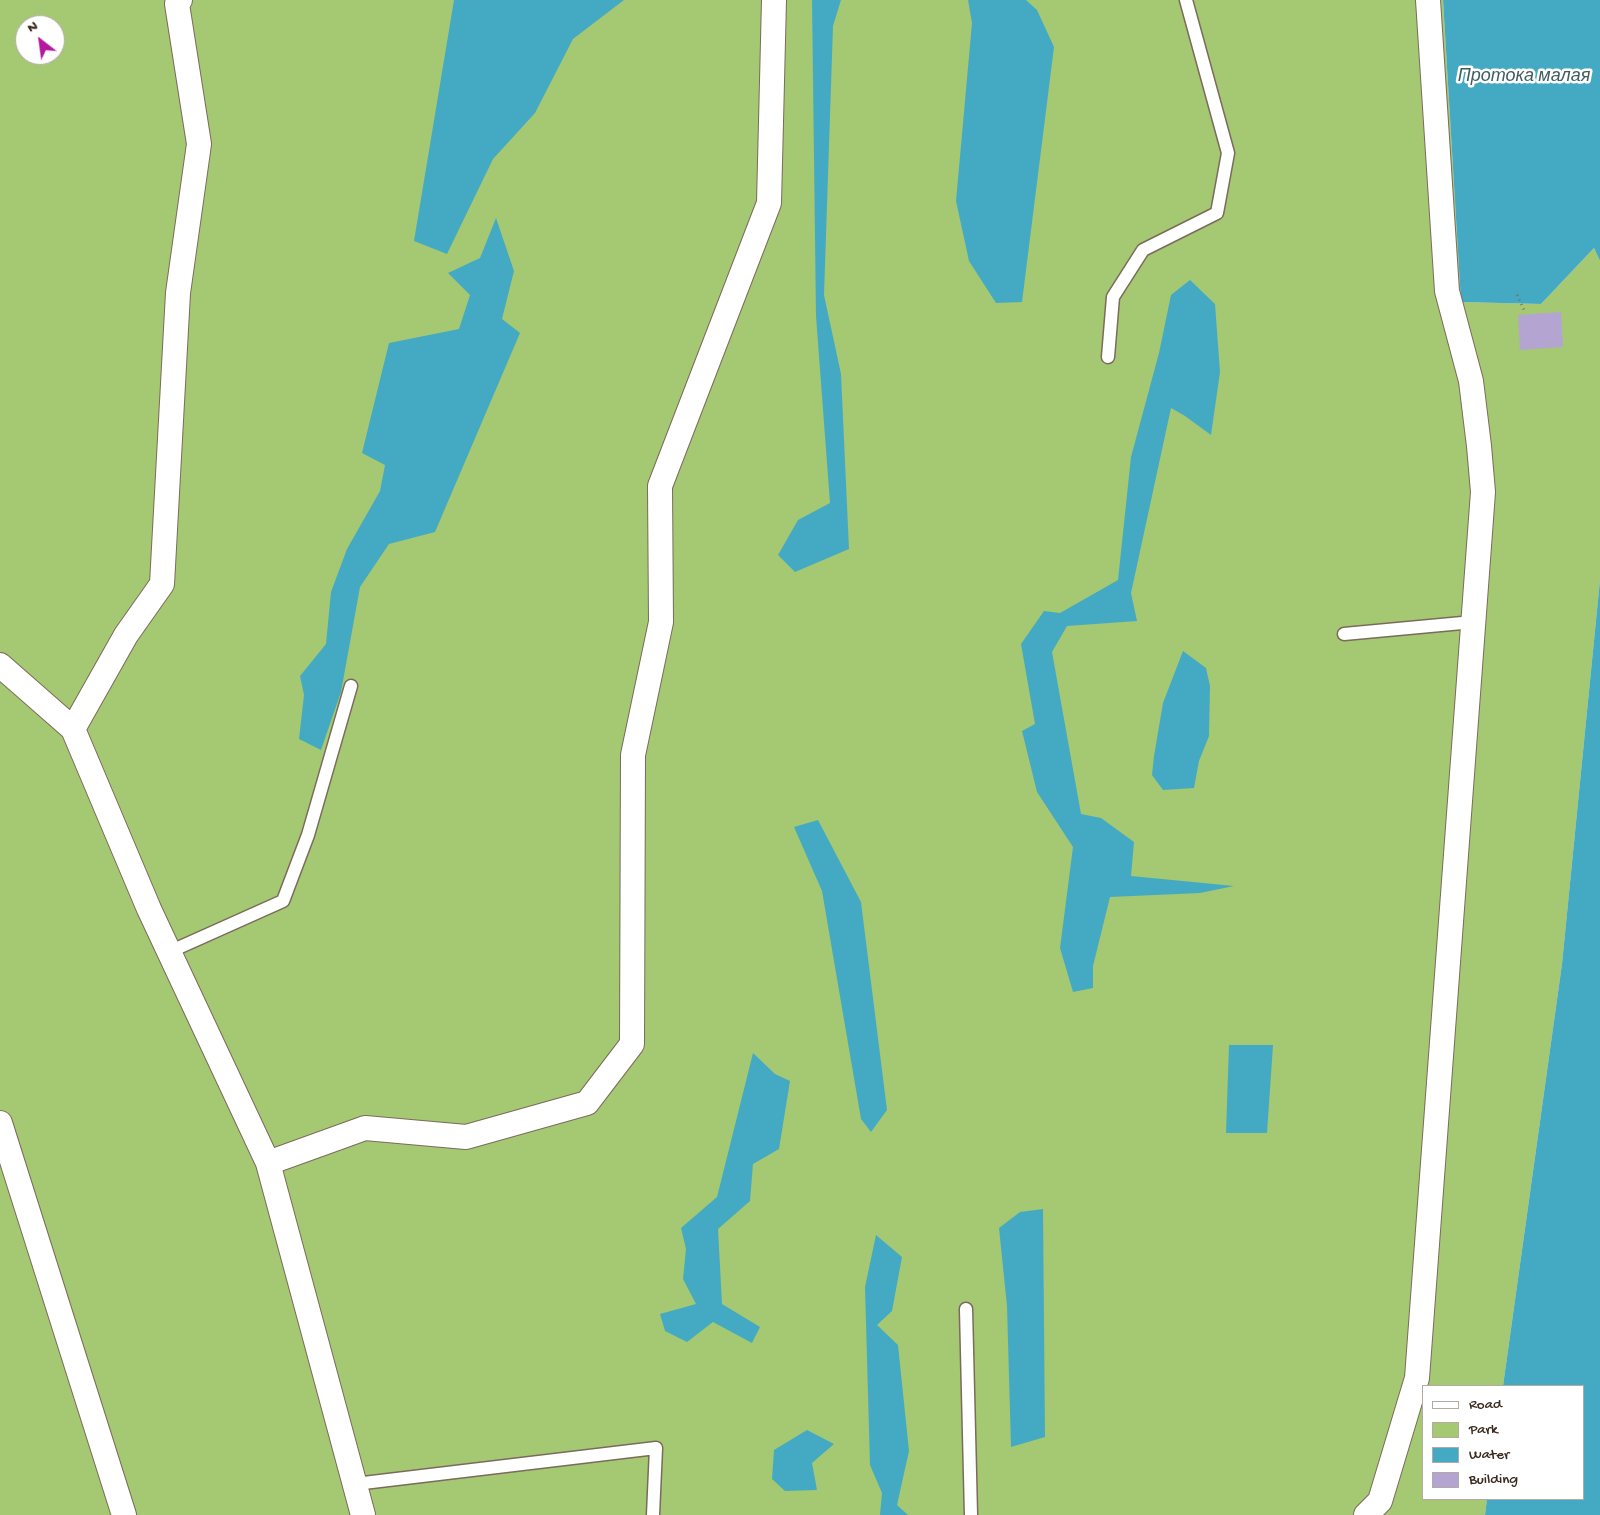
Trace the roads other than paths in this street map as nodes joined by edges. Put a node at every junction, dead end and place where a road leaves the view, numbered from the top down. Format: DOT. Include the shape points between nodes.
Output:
graph roads {
  1 [pos="774,0"];
  2 [pos="1186,0"];
  3 [pos="1428,0"];
  4 [pos="178,1"];
  5 [pos="1108,357"];
  6 [pos="1474,622"];
  7 [pos="1344,634"];
  8 [pos="0,665"];
  9 [pos="352,686"];
  10 [pos="73,729"];
  11 [pos="169,952"];
  12 [pos="0,1123"];
  13 [pos="268,1163"];
  14 [pos="966,1309"];
  15 [pos="355,1484"];
  16 [pos="124,1515"];
  17 [pos="363,1515"];
  18 [pos="653,1515"];
  19 [pos="971,1515"];
  20 [pos="1366,1515"];
  1 -- 13 [label="street" via="769,204 660,486 661,622 633,755 632,1044 586,1103 466,1137 366,1128"];
  2 -- 5 [label="lane" via="1228,154 1217,213 1143,250 1114,297"];
  3 -- 6 [label="street" via="1446,290 1471,381 1483,492"];
  4 -- 10 [label="street" via="199,144 178,293 162,584 126,635"];
  6 -- 7 [label="lane"];
  6 -- 20 [label="street" via="1417,1378 1380,1501"];
  8 -- 10 [label="street"];
  9 -- 11 [label="lane" via="308,835 283,901"];
  10 -- 11 [label="street"];
  11 -- 13 [label="street"];
  12 -- 16 [label="street"];
  13 -- 15 [label="street"];
  14 -- 19 [label="lane"];
  15 -- 17 [label="street"];
  15 -- 18 [label="lane" via="656,1448"];
}
